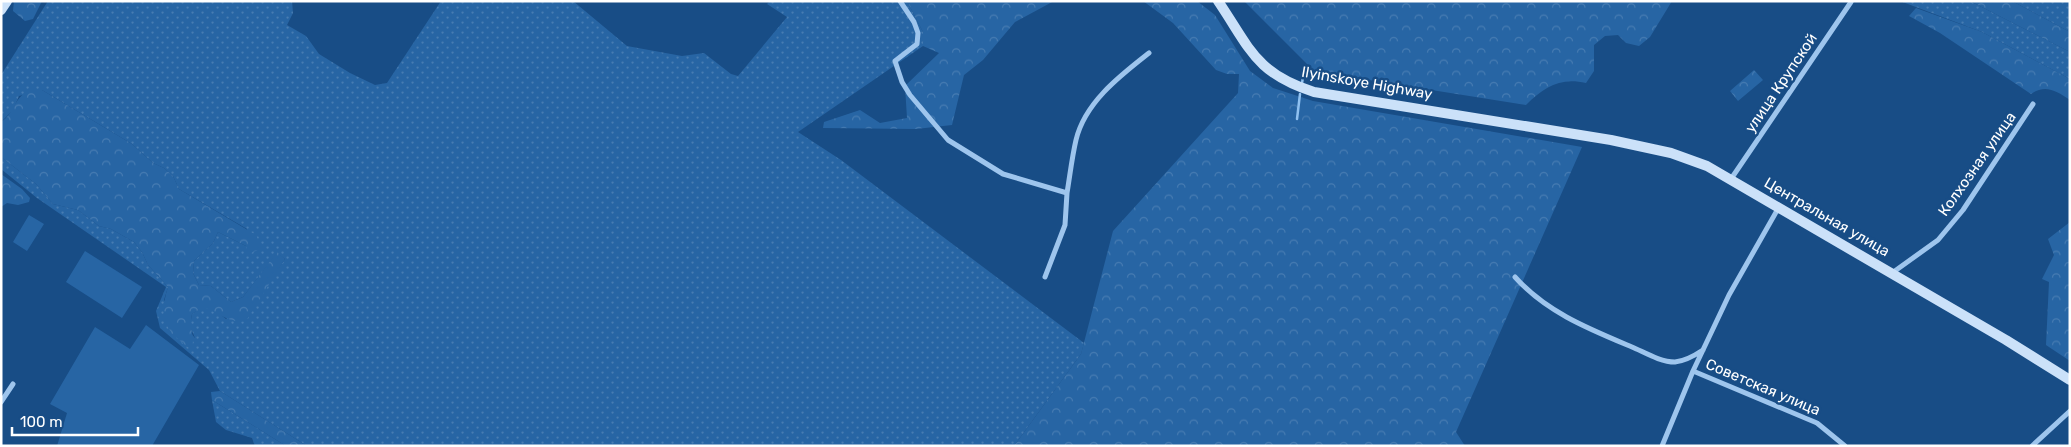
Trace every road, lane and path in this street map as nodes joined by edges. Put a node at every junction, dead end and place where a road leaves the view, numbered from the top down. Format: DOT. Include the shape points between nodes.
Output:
graph roads {
  1 [pos="7,1"];
  2 [pos="900,1"];
  3 [pos="1218,1"];
  4 [pos="1851,2"];
  5 [pos="1,10"];
  6 [pos="1149,53"];
  7 [pos="2032,104"];
  8 [pos="1548,130"];
  9 [pos="1731,178"];
  10 [pos="1067,193"];
  11 [pos="1779,207"];
  12 [pos="1892,273"];
  13 [pos="1045,277"];
  14 [pos="1515,277"];
  15 [pos="1703,350"];
  16 [pos="1693,371"];
  17 [pos="2070,380"];
  18 [pos="13,384"];
  19 [pos="1,402"];
  20 [pos="2070,411"];
  21 [pos="1662,446"];
  22 [pos="1845,446"];
  23 [pos="2032,446"];
  1 -- 5 [label="main road"];
  2 -- 10 [label="street" via="918,33 917,44 895,61 902,82 948,140 1003,174"];
  3 -- 8 [label="main road, Ilyinskoye Highway" via="1255,57 1280,79 1294,86"];
  4 -- 9 [label="street, улица Крупской"];
  6 -- 10 [label="street" via="1118,78 1092,107 1076,138"];
  7 -- 12 [label="street, Колхозная улица" via="1963,210 1938,240"];
  8 -- 9 [label="main road, Центральная улица" via="1671,153"];
  9 -- 11 [label="main road, Центральная улица"];
  10 -- 13 [label="street" via="1064,225"];
  11 -- 12 [label="main road, Центральная улица"];
  11 -- 15 [label="street" via="1729,295"];
  12 -- 17 [label="main road, Центральная улица"];
  14 -- 15 [label="street, Советская улица" via="1528,291 1568,319 1658,358 1674,362 1691,358"];
  15 -- 16 [label="street"];
  16 -- 21 [label="street"];
  16 -- 22 [label="street, Советская улица" via="1817,423"];
  18 -- 19 [label="street"];
  20 -- 23 [label="street"];
}
